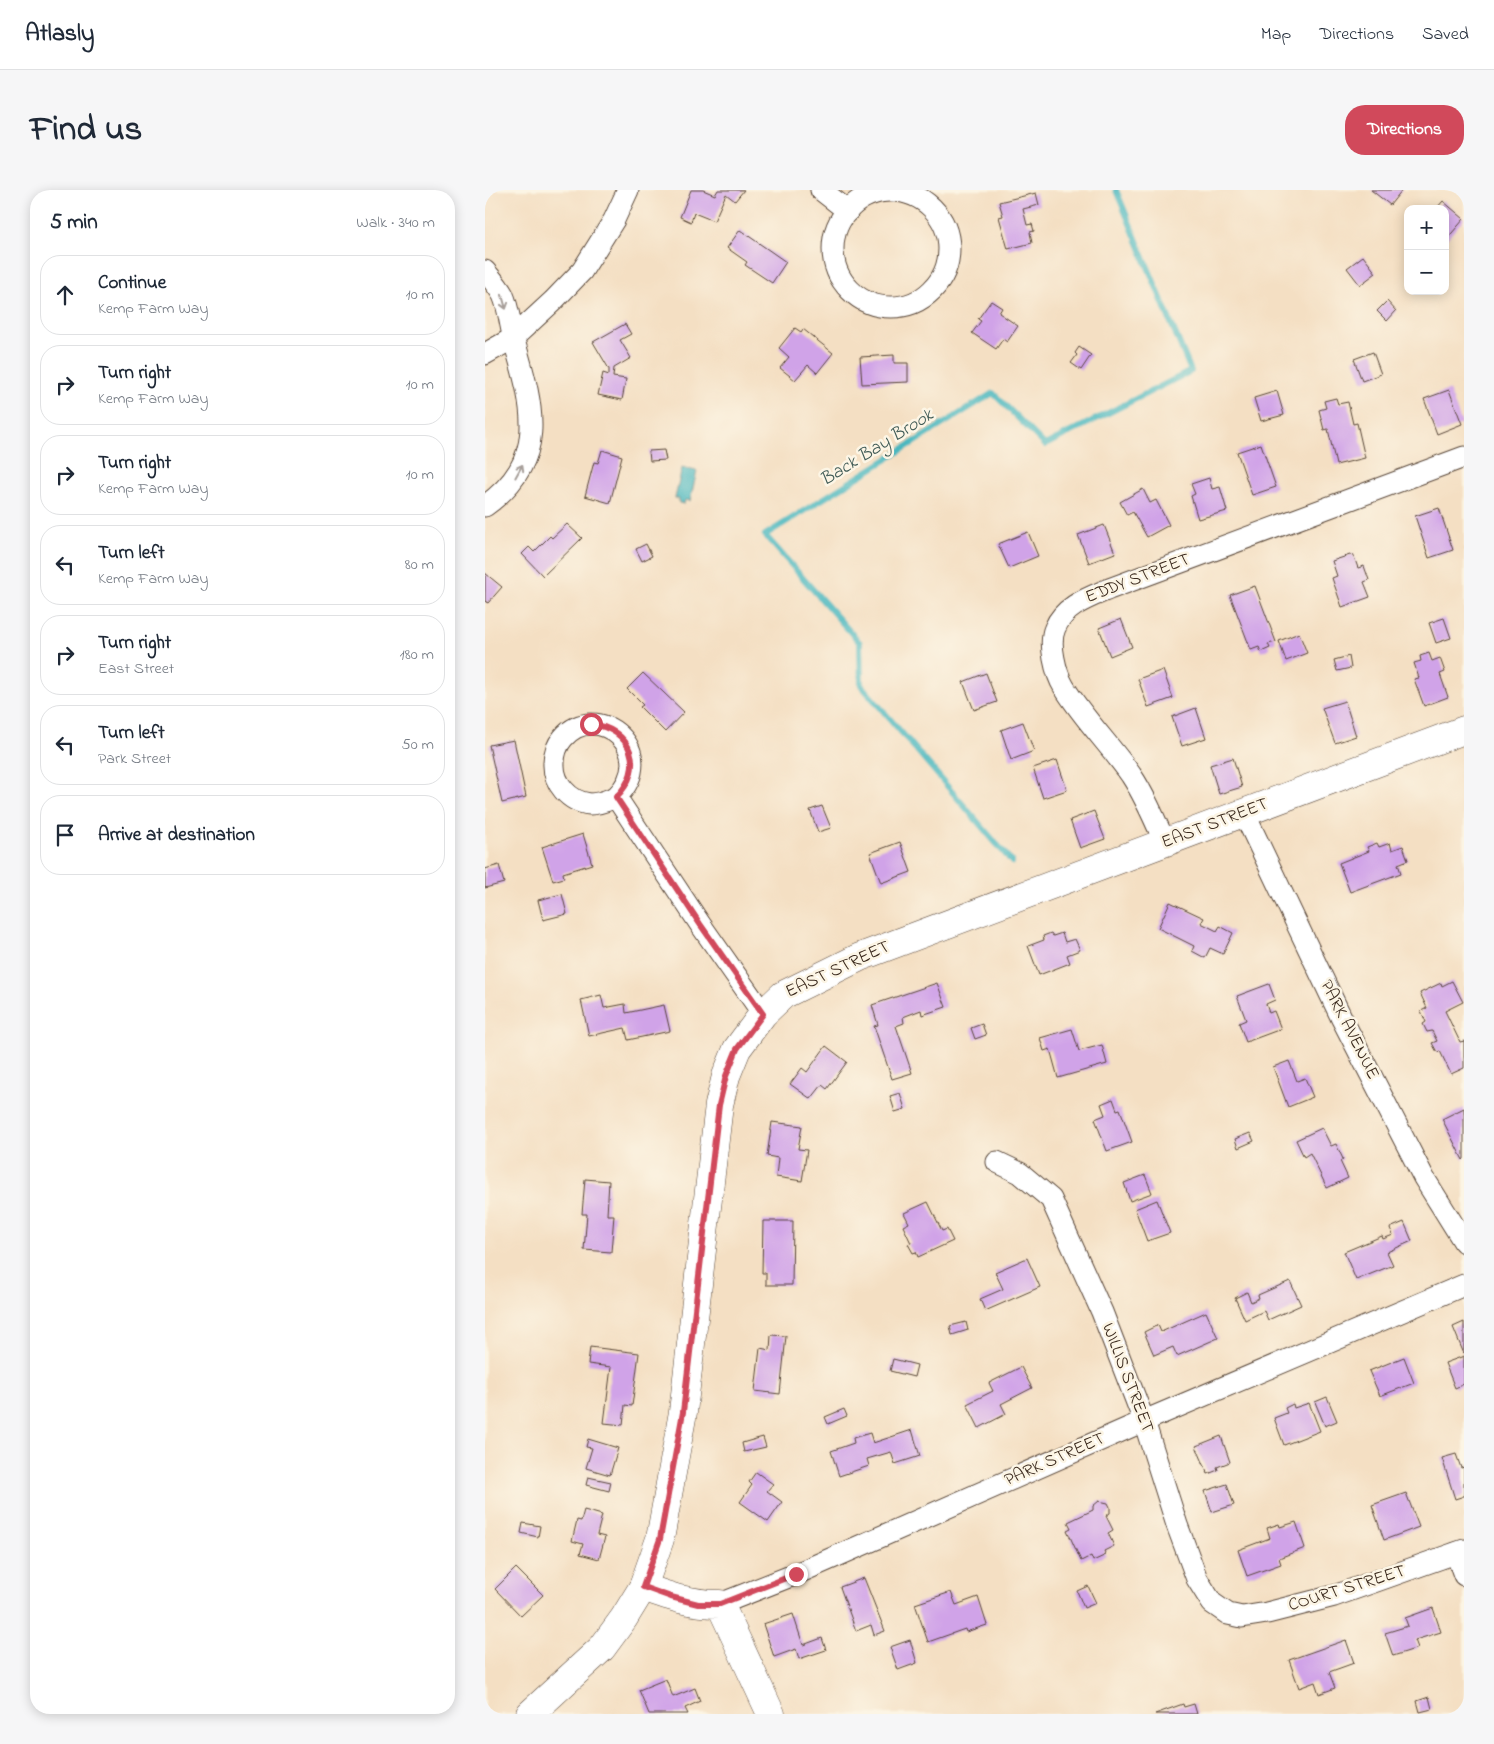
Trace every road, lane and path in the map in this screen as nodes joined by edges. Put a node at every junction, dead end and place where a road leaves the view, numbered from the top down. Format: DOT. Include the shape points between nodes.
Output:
graph roads {
  1 [pos="628,190"];
  2 [pos="821,190"];
  3 [pos="848,210"];
  4 [pos="485,271"];
  5 [pos="513,338"];
  6 [pos="485,354"];
  7 [pos="1464,458"];
  8 [pos="485,506"];
  9 [pos="1464,730"];
  10 [pos="616,797"];
  11 [pos="1244,813"];
  12 [pos="1165,843"];
  13 [pos="763,1014"];
  14 [pos="997,1162"];
  15 [pos="1464,1242"];
  16 [pos="1464,1285"];
  17 [pos="1145,1421"];
  18 [pos="1460,1552"];
  19 [pos="1464,1575"];
  20 [pos="643,1587"];
  21 [pos="720,1604"];
  22 [pos="1228,1614"];
  23 [pos="530,1714"];
  24 [pos="771,1714"];
  1 -- 5 [label="street" via="614,220 582,271"];
  2 -- 3 [label="street"];
  3 -- 3 [label="street" via="860,200 891,191 922,199 944,222 949,238 947,270 939,284 927,296 895,308 862,300 848,289 833,258 833,241"];
  4 -- 5 [label="street, one-way" via="503,295"];
  5 -- 6 [label="street"];
  8 -- 5 [label="street, one-way" via="516,478 532,436 529,393"];
  7 -- 12 [label="street, EDDY STREET" via="1109,589 1075,604 1061,618 1054,629 1052,651 1063,686 1132,776"];
  9 -- 11 [label="main road, EAST STREET"];
  10 -- 13 [label="street"];
  11 -- 12 [label="main road, EAST STREET"];
  11 -- 15 [label="street, PARK AVENUE" via="1342,1019 1424,1178"];
  12 -- 13 [label="main road, EAST STREET" via="860,957 783,995"];
  13 -- 20 [label="main road, EAST STREET" via="737,1049 719,1105 683,1412 660,1539"];
  14 -- 17 [label="street, WILLIS STREET" via="1020,1173 1051,1199 1102,1312"];
  16 -- 17 [label="street, PARK STREET"];
  17 -- 21 [label="street, PARK STREET" via="796,1574"];
  17 -- 22 [label="street, WILLIS STREET" via="1197,1579 1212,1603"];
  18 -- 19 [label="street"];
  18 -- 22 [label="street, COURT STREET" via="1334,1596 1267,1613 1242,1617"];
  20 -- 21 [label="main road, PARK STREET" via="698,1604"];
  20 -- 23 [label="main road, EAST STREET" via="602,1648"];
  21 -- 24 [label="main road"];
}
